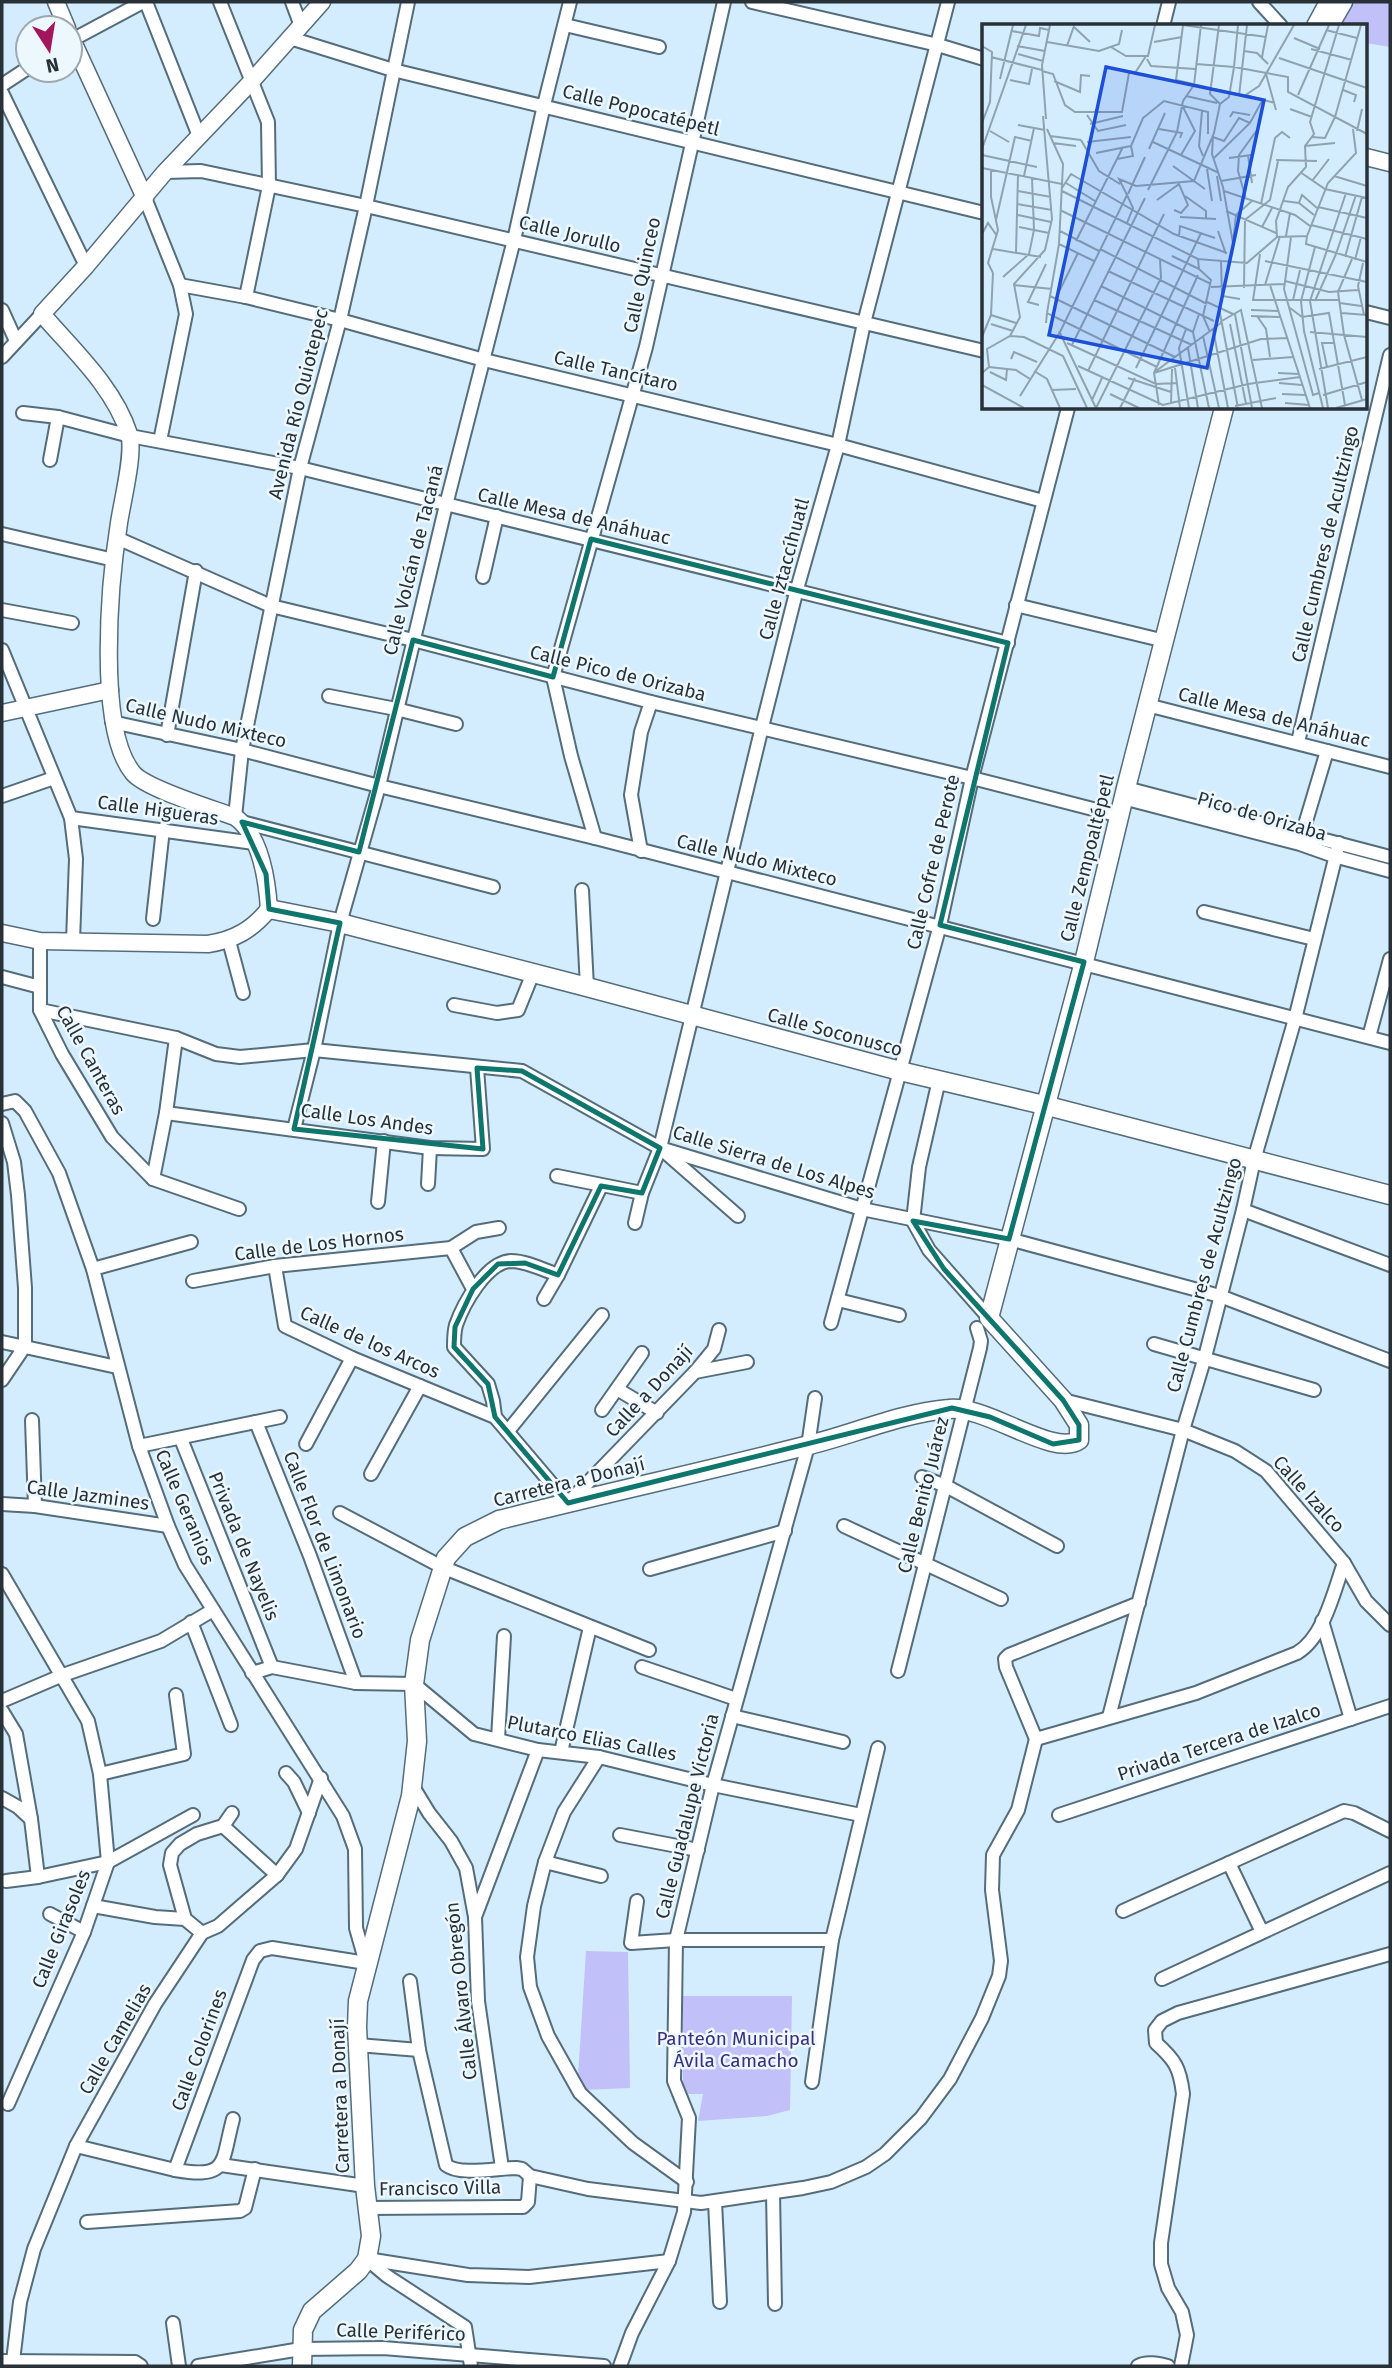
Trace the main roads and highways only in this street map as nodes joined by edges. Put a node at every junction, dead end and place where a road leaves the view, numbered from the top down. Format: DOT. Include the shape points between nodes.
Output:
graph roads {
  1 [pos="1329,2"];
  2 [pos="1343,2"];
  3 [pos="1317,24"];
  4 [pos="1330,24"];
  5 [pos="1223,410"];
  6 [pos="269,909"];
  7 [pos="1044,1105"];
  8 [pos="1390,1195"];
  9 [pos="983,1323"];
  10 [pos="302,2358"];
  1 -- 3 [label="main road"];
  2 -- 4 [label="main road"];
  5 -- 7 [label="main road, Calle Zempoaltépetl"];
  6 -- 7 [label="main road, Calle Soconusco" via="340,923"];
  7 -- 8 [label="main road, Calle Soconusco"];
  7 -- 9 [label="main road, Calle Zempoaltépetl"];
  9 -- 10 [label="main road, Carretera a Donají" via="1063,1400 1079,1425 1079,1440 1072,1445 1053,1444 990,1416 952,1408 499,1520 465,1537 452,1551 442,1567 420,1640 411,1796 358,2001 371,2236 367,2259 312,2311 303,2330"];
}
